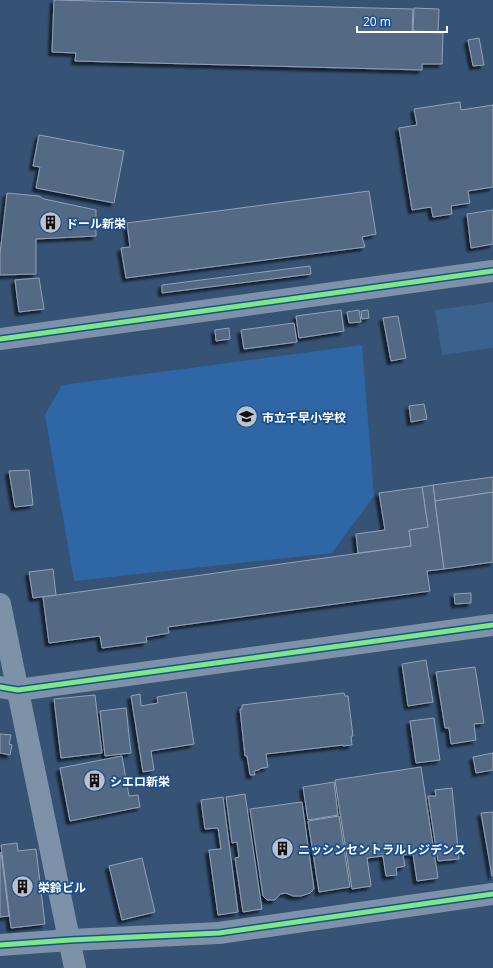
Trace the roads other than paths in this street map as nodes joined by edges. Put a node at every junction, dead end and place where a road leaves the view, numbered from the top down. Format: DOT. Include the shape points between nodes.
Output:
graph roads {
  1 [pos="493,271"];
  2 [pos="0,339"];
  3 [pos="0,604"];
  4 [pos="493,625"];
  5 [pos="9,688"];
  6 [pos="493,894"];
  7 [pos="70,940"];
  8 [pos="0,945"];
  9 [pos="75,968"];
  1 -- 2 [label="street"];
  3 -- 5 [label="street"];
  4 -- 5 [label="street"];
  5 -- 7 [label="street"];
  6 -- 7 [label="street" via="219,934"];
  7 -- 8 [label="street"];
  7 -- 9 [label="street"];
}
